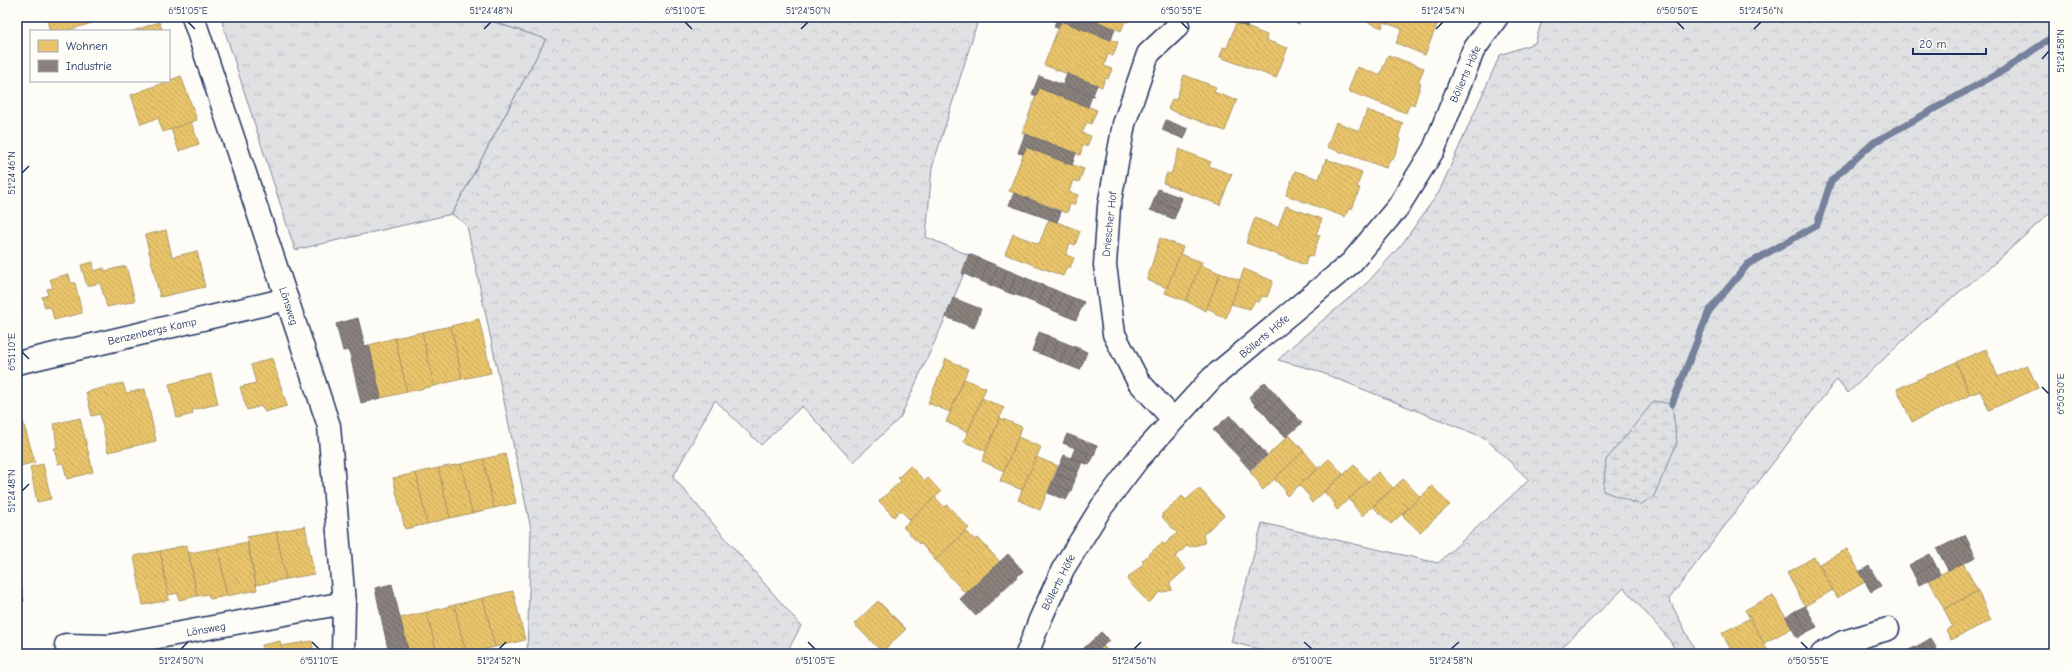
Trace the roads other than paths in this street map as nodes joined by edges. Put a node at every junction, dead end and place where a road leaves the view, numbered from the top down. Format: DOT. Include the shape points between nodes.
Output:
graph roads {
  1 [pos="193,17"];
  2 [pos="1498,17"];
  3 [pos="1178,26"];
  4 [pos="287,299"];
  5 [pos="17,363"];
  6 [pos="1173,419"];
  7 [pos="344,603"];
  8 [pos="1888,630"];
  9 [pos="66,645"];
  10 [pos="343,654"];
  11 [pos="1027,654"];
  12 [pos="1822,654"];
  1 -- 4 [label="street, Lönsweg"];
  2 -- 6 [label="street, Böllerts Höfe" via="1473,51 1434,149 1398,207 1351,263 1212,378"];
  3 -- 6 [label="street, Driescher Hof" via="1148,54 1124,124 1109,206 1105,265 1114,334 1138,381"];
  4 -- 5 [label="street, Benzenbergs Kamp"];
  4 -- 7 [label="street, Lönsweg" via="329,426"];
  6 -- 11 [label="street, Böllerts Höfe" via="1138,459 1101,508 1063,569"];
  7 -- 9 [label="street, Lönsweg" via="110,646"];
  7 -- 10 [label="street, Lönsweg"];
  8 -- 12 [label="street" via="1843,642"];
}
